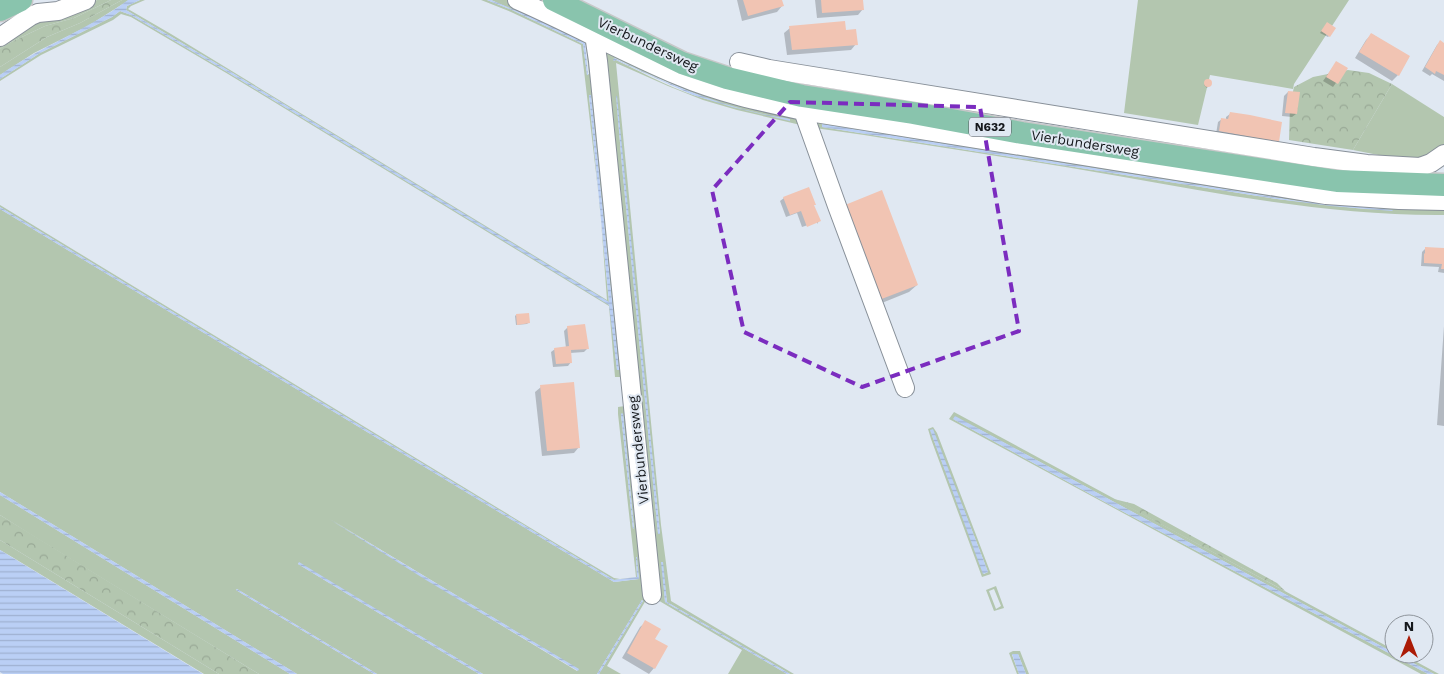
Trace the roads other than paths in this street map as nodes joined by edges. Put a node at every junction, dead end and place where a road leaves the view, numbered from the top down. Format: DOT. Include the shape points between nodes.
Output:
graph roads {
  1 [pos="21,0"];
  2 [pos="84,0"];
  3 [pos="518,0"];
  4 [pos="554,0"];
  5 [pos="0,10"];
  6 [pos="593,28"];
  7 [pos="0,36"];
  8 [pos="739,62"];
  9 [pos="803,94"];
  10 [pos="1444,154"];
  11 [pos="1444,185"];
  12 [pos="1444,201"];
  13 [pos="906,388"];
  14 [pos="652,595"];
  1 -- 5 [label="main road"];
  2 -- 7 [label="street" via="58,11 38,13"];
  3 -- 6 [label="street, Vierbundersweg"];
  4 -- 6 [label="main road, Vierbundersweg / N632"];
  6 -- 9 [label="main road, Vierbundersweg / N632" via="727,78"];
  6 -- 14 [label="street, Vierbundersweg"];
  8 -- 9 [label="street, Vierbundersweg" via="769,69"];
  9 -- 10 [label="street, Vierbundersweg" via="1346,162 1420,167"];
  9 -- 11 [label="main road, Vierbundersweg / N632" via="1022,133 1337,181"];
  9 -- 12 [label="street, Vierbundersweg" via="1326,195"];
  9 -- 13 [label="street" via="837,206"];
}
